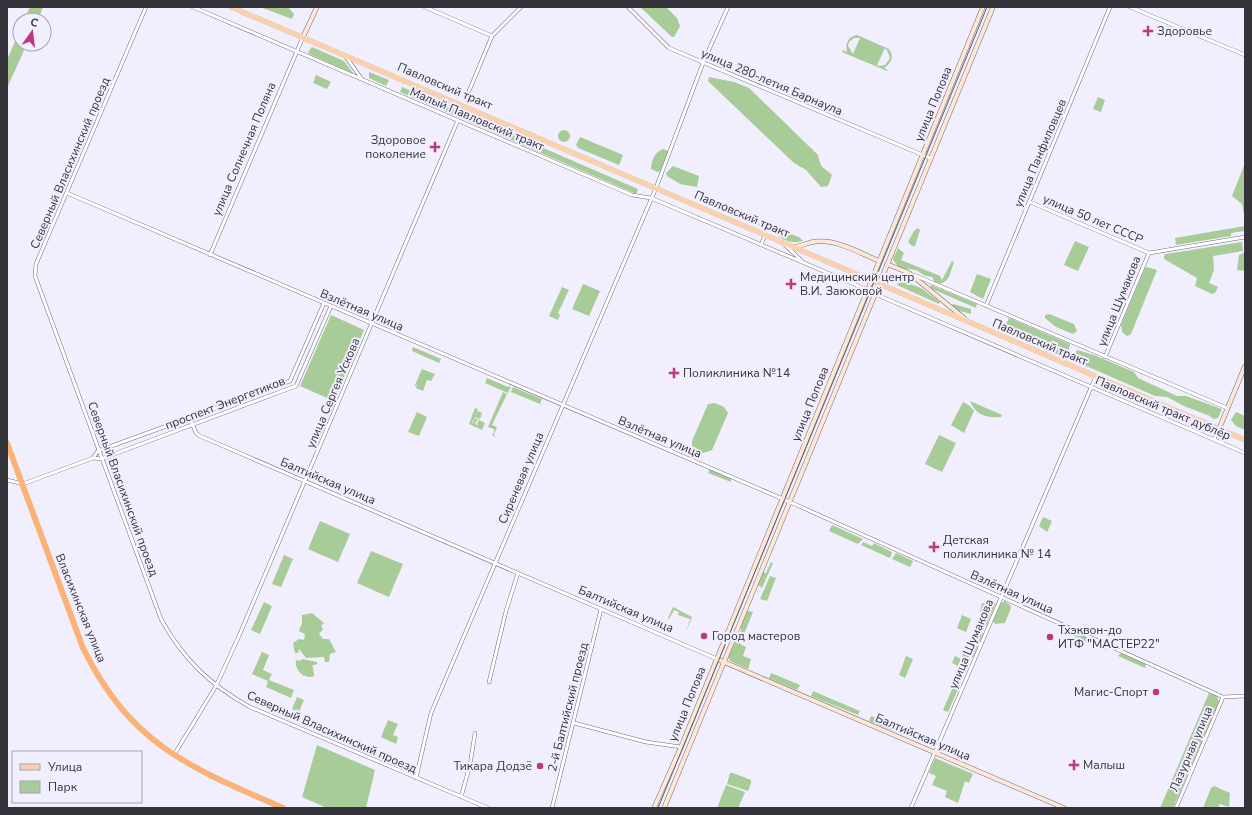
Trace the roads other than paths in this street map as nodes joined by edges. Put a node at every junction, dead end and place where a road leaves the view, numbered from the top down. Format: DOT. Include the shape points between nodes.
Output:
graph roads {
  1 [pos="146,7"];
  2 [pos="193,7"];
  3 [pos="231,7"];
  4 [pos="317,7"];
  5 [pos="425,7"];
  6 [pos="521,7"];
  7 [pos="628,7"];
  8 [pos="728,7"];
  9 [pos="983,7"];
  10 [pos="993,7"];
  11 [pos="1110,7"];
  12 [pos="1130,7"];
  13 [pos="492,36"];
  14 [pos="303,37"];
  15 [pos="297,51"];
  16 [pos="345,55"];
  17 [pos="1245,55"];
  18 [pos="703,63"];
  19 [pos="361,78"];
  20 [pos="469,91"];
  21 [pos="458,120"];
  22 [pos="922,156"];
  23 [pos="930,158"];
  24 [pos="656,188"];
  25 [pos="67,193"];
  26 [pos="907,195"];
  27 [pos="651,198"];
  28 [pos="914,198"];
  29 [pos="1030,202"];
  30 [pos="765,235"];
  31 [pos="1245,237"];
  32 [pos="782,242"];
  33 [pos="761,245"];
  34 [pos="795,248"];
  35 [pos="1149,253"];
  36 [pos="210,255"];
  37 [pos="879,261"];
  38 [pos="805,264"];
  39 [pos="887,264"];
  40 [pos="909,274"];
  41 [pos="871,280"];
  42 [pos="880,284"];
  43 [pos="868,290"];
  44 [pos="875,294"];
  45 [pos="324,303"];
  46 [pos="331,306"];
  47 [pos="986,306"];
  48 [pos="971,323"];
  49 [pos="372,324"];
  50 [pos="308,339"];
  51 [pos="315,342"];
  52 [pos="1106,357"];
  53 [pos="1245,366"];
  54 [pos="834,373"];
  55 [pos="842,376"];
  56 [pos="1096,376"];
  57 [pos="1092,387"];
  58 [pos="562,405"];
  59 [pos="1227,408"];
  60 [pos="190,418"];
  61 [pos="193,425"];
  62 [pos="1219,429"];
  63 [pos="1214,439"];
  64 [pos="1245,440"];
  65 [pos="7,443"];
  66 [pos="98,451"];
  67 [pos="1245,453"];
  68 [pos="93,458"];
  69 [pos="101,459"];
  70 [pos="7,480"];
  71 [pos="304,482"];
  72 [pos="23,484"];
  73 [pos="782,499"];
  74 [pos="790,502"];
  75 [pos="495,563"];
  76 [pos="518,574"];
  77 [pos="1001,598"];
  78 [pos="601,609"];
  79 [pos="717,659"];
  80 [pos="725,662"];
  81 [pos="489,682"];
  82 [pos="707,682"];
  83 [pos="715,685"];
  84 [pos="216,686"];
  85 [pos="1245,696"];
  86 [pos="1223,697"];
  87 [pos="574,723"];
  88 [pos="475,733"];
  89 [pos="681,747"];
  90 [pos="934,752"];
  91 [pos="174,756"];
  92 [pos="416,778"];
  93 [pos="462,797"];
  94 [pos="283,808"];
  95 [pos="488,808"];
  96 [pos="552,808"];
  97 [pos="654,808"];
  98 [pos="664,808"];
  99 [pos="910,808"];
  100 [pos="1064,808"];
  101 [pos="1176,808"];
  1 -- 25 [label="street, Северный Власихинский проезд"];
  2 -- 15 [label="street"];
  3 -- 14 [label="main road, Павловский тракт"];
  4 -- 14 [label="main road"];
  5 -- 13 [label="street"];
  6 -- 13 [label="street"];
  7 -- 18 [label="street, улица 280-летия Барнаула" via="669,48"];
  8 -- 18 [label="street, Сиреневая улица"];
  9 -- 22 [label="main road, улица Попова"];
  10 -- 23 [label="main road, улица Попова"];
  11 -- 29 [label="street, улица Панфиловцев"];
  12 -- 17 [label="street"];
  13 -- 20 [label="street"];
  14 -- 15 [label="street, улица Солнечная Поляна"];
  14 -- 16 [label="main road, Павловский тракт"];
  15 -- 19 [label="street, Малый Павловский тракт"];
  15 -- 36 [label="street, улица Солнечная Поляна"];
  16 -- 19 [label="street"];
  16 -- 24 [label="main road, Павловский тракт"];
  18 -- 22 [label="street, улица 280-летия Барнаула"];
  18 -- 24 [label="street, Сиреневая улица"];
  19 -- 21 [label="street, Малый Павловский тракт"];
  21 -- 27 [label="street, Малый Павловский тракт" via="632,195"];
  21 -- 49 [label="street, улица Сергея Ускова"];
  22 -- 23 [label="street, улица 280-летия Барнаула"];
  22 -- 26 [label="main road, улица Попова"];
  23 -- 28 [label="main road, улица Попова"];
  24 -- 27 [label="street, Сиреневая улица"];
  24 -- 30 [label="main road, Павловский тракт"];
  25 -- 36 [label="street, Взлётная улица"];
  25 -- 66 [label="street, Северный Власихинский проезд" via="36,264 35,276"];
  26 -- 28 [label="main road"];
  26 -- 37 [label="main road, улица Попова"];
  27 -- 33 [label="street"];
  27 -- 58 [label="street, Сиреневая улица"];
  28 -- 39 [label="main road, улица Попова"];
  29 -- 35 [label="street, улица 50 лет СССР"];
  29 -- 47 [label="street, улица Панфиловцев"];
  30 -- 32 [label="main road, Павловский тракт"];
  30 -- 33 [label="street"];
  31 -- 35 [label="street, улица 50 лет СССР"];
  32 -- 34 [label="main road, Павловский тракт"];
  32 -- 38 [label="street"];
  33 -- 38 [label="street"];
  34 -- 37 [label="main road" via="821,242 848,248"];
  34 -- 41 [label="main road, Павловский тракт"];
  35 -- 52 [label="street, улица Шумакова"];
  36 -- 45 [label="street, Взлётная улица"];
  37 -- 41 [label="main road, улица Попова"];
  38 -- 43 [label="street"];
  39 -- 40 [label="main road"];
  39 -- 42 [label="main road, улица Попова"];
  40 -- 47 [label="street"];
  40 -- 48 [label="main road"];
  41 -- 42 [label="main road, Павловский тракт"];
  41 -- 43 [label="main road, улица Попова"];
  42 -- 44 [label="main road, улица Попова"];
  42 -- 48 [label="main road, Павловский тракт"];
  43 -- 54 [label="main road, улица Попова"];
  44 -- 55 [label="main road, улица Попова"];
  44 -- 57 [label="street, Павловский тракт дублёр"];
  45 -- 46 [label="street, Взлётная улица"];
  45 -- 50 [label="street, проспект Энергетиков"];
  46 -- 49 [label="street, Взлётная улица"];
  46 -- 51 [label="street, проспект Энергетиков"];
  47 -- 52 [label="street"];
  48 -- 56 [label="main road, Павловский тракт"];
  49 -- 58 [label="street, Взлётная улица"];
  49 -- 71 [label="street, улица Сергея Ускова"];
  50 -- 51 [label="street"];
  50 -- 60 [label="street, проспект Энергетиков" via="290,382"];
  51 -- 61 [label="street, проспект Энергетиков" via="296,386"];
  52 -- 59 [label="street"];
  53 -- 59 [label="main road"];
  54 -- 55 [label="main road"];
  54 -- 73 [label="main road, улица Попова"];
  55 -- 74 [label="main road, улица Попова"];
  56 -- 57 [label="street, улица Шумакова"];
  56 -- 62 [label="main road, Павловский тракт"];
  57 -- 63 [label="street, Павловский тракт дублёр"];
  57 -- 77 [label="street, улица Шумакова"];
  58 -- 73 [label="street, Взлётная улица"];
  58 -- 75 [label="street, Сиреневая улица"];
  59 -- 62 [label="main road"];
  60 -- 61 [label="street, Балтийская улица"];
  60 -- 66 [label="street, проспект Энергетиков"];
  61 -- 69 [label="street, проспект Энергетиков"];
  61 -- 71 [label="street, Балтийская улица" via="200,436"];
  62 -- 63 [label="street"];
  62 -- 64 [label="main road, Павловский тракт"];
  63 -- 67 [label="street, Павловский тракт дублёр"];
  65 -- 72 [label="highway, Власихинская улица"];
  66 -- 68 [label="street"];
  66 -- 69 [label="street, Северный Власихинский проезд"];
  68 -- 69 [label="street"];
  68 -- 72 [label="street"];
  69 -- 84 [label="street, Северный Власихинский проезд" via="161,619 185,656"];
  70 -- 72 [label="street"];
  71 -- 75 [label="street, Балтийская улица"];
  71 -- 84 [label="street, улица Сергея Ускова"];
  72 -- 91 [label="highway, Власихинская улица" via="75,629 94,670 126,714"];
  73 -- 74 [label="street, Взлётная улица"];
  73 -- 79 [label="main road, улица Попова"];
  74 -- 77 [label="street, Взлётная улица"];
  74 -- 80 [label="main road, улица Попова"];
  75 -- 76 [label="street, Балтийская улица"];
  75 -- 92 [label="street, Сиреневая улица" via="431,713"];
  76 -- 78 [label="street, Балтийская улица"];
  76 -- 81 [label="street"];
  77 -- 86 [label="street, Взлётная улица"];
  77 -- 90 [label="street, улица Шумакова"];
  78 -- 79 [label="street, Балтийская улица"];
  78 -- 87 [label="street, 2-й Балтийский проезд"];
  79 -- 80 [label="main road, Балтийская улица"];
  79 -- 82 [label="main road, улица Попова"];
  80 -- 83 [label="main road, улица Попова"];
  80 -- 90 [label="main road, Балтийская улица"];
  82 -- 83 [label="main road"];
  82 -- 89 [label="main road, улица Попова"];
  83 -- 98 [label="main road, улица Попова"];
  84 -- 91 [label="street, улица Сергея Ускова"];
  84 -- 92 [label="street, Северный Власихинский проезд" via="250,707"];
  85 -- 86 [label="street, Взлётная улица"];
  86 -- 101 [label="street, Лазурная улица"];
  87 -- 89 [label="street" via="646,742"];
  87 -- 96 [label="street, 2-й Балтийский проезд"];
  88 -- 93 [label="street"];
  89 -- 97 [label="main road, улица Попова"];
  90 -- 99 [label="street, улица Шумакова"];
  90 -- 100 [label="main road, Балтийская улица"];
  91 -- 94 [label="highway, Власихинская улица" via="219,780"];
  92 -- 93 [label="street, Северный Власихинский проезд"];
  93 -- 95 [label="street, Северный Власихинский проезд"];
}
